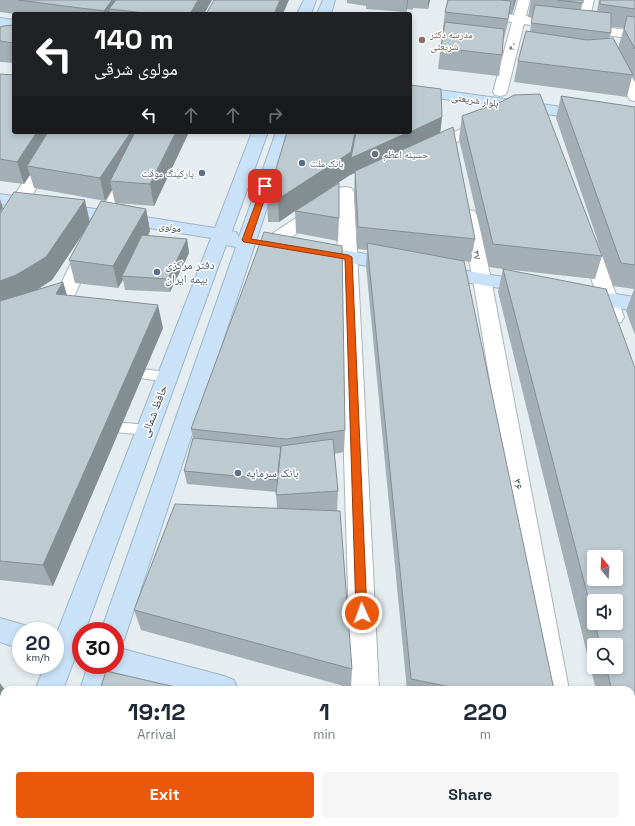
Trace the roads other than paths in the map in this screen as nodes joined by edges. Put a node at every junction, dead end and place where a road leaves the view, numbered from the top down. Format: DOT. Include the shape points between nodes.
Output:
graph roads {
  1 [pos="310,0"];
  2 [pos="329,0"];
  3 [pos="455,0"];
  4 [pos="524,0"];
  5 [pos="588,0"];
  6 [pos="305,12"];
  7 [pos="325,12"];
  8 [pos="519,20"];
  9 [pos="0,22"];
  10 [pos="12,24"];
  11 [pos="580,28"];
  12 [pos="614,32"];
  13 [pos="0,33"];
  14 [pos="12,35"];
  15 [pos="635,35"];
  16 [pos="412,79"];
  17 [pos="412,90"];
  18 [pos="500,92"];
  19 [pos="635,98"];
  20 [pos="522,106"];
  21 [pos="635,110"];
  22 [pos="635,122"];
  23 [pos="61,134"];
  24 [pos="258,136"];
  25 [pos="282,138"];
  26 [pos="416,156"];
  27 [pos="127,172"];
  28 [pos="464,197"];
  29 [pos="0,199"];
  30 [pos="19,202"];
  31 [pos="583,226"];
  32 [pos="97,228"];
  33 [pos="0,234"];
  34 [pos="221,235"];
  35 [pos="246,240"];
  36 [pos="269,244"];
  37 [pos="348,257"];
  38 [pos="234,276"];
  39 [pos="482,279"];
  40 [pos="609,300"];
  41 [pos="635,304"];
  42 [pos="0,322"];
  43 [pos="621,336"];
  44 [pos="116,371"];
  45 [pos="167,377"];
  46 [pos="87,424"];
  47 [pos="147,430"];
  48 [pos="117,622"];
  49 [pos="0,630"];
  50 [pos="12,633"];
  51 [pos="67,649"];
  52 [pos="124,663"];
  53 [pos="99,674"];
  54 [pos="51,686"];
  55 [pos="95,686"];
  56 [pos="201,686"];
  57 [pos="365,686"];
  58 [pos="554,686"];
  1 -- 6 [label="main road"];
  2 -- 7 [label="main road"];
  3 -- 8 [label="street" via="454,9 459,11"];
  4 -- 8 [label="street, ۴۰"];
  5 -- 11 [label="street"];
  8 -- 11 [label="street"];
  8 -- 18 [label="street, ۴۰" via="516,48"];
  9 -- 10 [label="main road"];
  11 -- 12 [label="street"];
  12 -- 15 [label="street"];
  12 -- 19 [label="street" via="612,50"];
  13 -- 14 [label="main road"];
  16 -- 18 [label="main road, بلوار شریعتی"];
  17 -- 20 [label="main road, بلوار شریعتی"];
  18 -- 21 [label="main road, بلوار شریعتی"];
  20 -- 22 [label="main road, بلوار شریعتی" via="544,116"];
  20 -- 26 [label="street" via="453,145"];
  23 -- 30 [label="street"];
  24 -- 25 [label="main road"];
  24 -- 34 [label="main road, حافظ شمالی"];
  25 -- 35 [label="main road"];
  27 -- 32 [label="lane"];
  28 -- 39 [label="street, ۳۷"];
  29 -- 30 [label="main road, مولوی"];
  30 -- 32 [label="main road, مولوی"];
  30 -- 33 [label="street"];
  31 -- 40 [label="street"];
  32 -- 34 [label="main road, مولوی"];
  32 -- 42 [label="street" via="63,300"];
  34 -- 38 [label="main road" via="230,236 233,243 225,268"];
  34 -- 45 [label="main road, حافظ شمالی"];
  35 -- 36 [label="main road"];
  35 -- 38 [label="main road"];
  36 -- 37 [label="main road"];
  36 -- 37 [label="street" via="352,188"];
  37 -- 39 [label="main road"];
  37 -- 57 [label="street"];
  38 -- 48 [label="main road"];
  39 -- 40 [label="main road"];
  39 -- 58 [label="street, ۳۶"];
  40 -- 41 [label="main road"];
  40 -- 43 [label="street"];
  44 -- 45 [label="lane"];
  45 -- 47 [label="main road, حافظ شمالی"];
  46 -- 47 [label="lane"];
  47 -- 51 [label="main road, حافظ شمالی"];
  49 -- 50 [label="main road"];
  51 -- 54 [label="main road, حافظ شمالی"];
  52 -- 56 [label="main road"];
  53 -- 55 [label="main road"];
}
